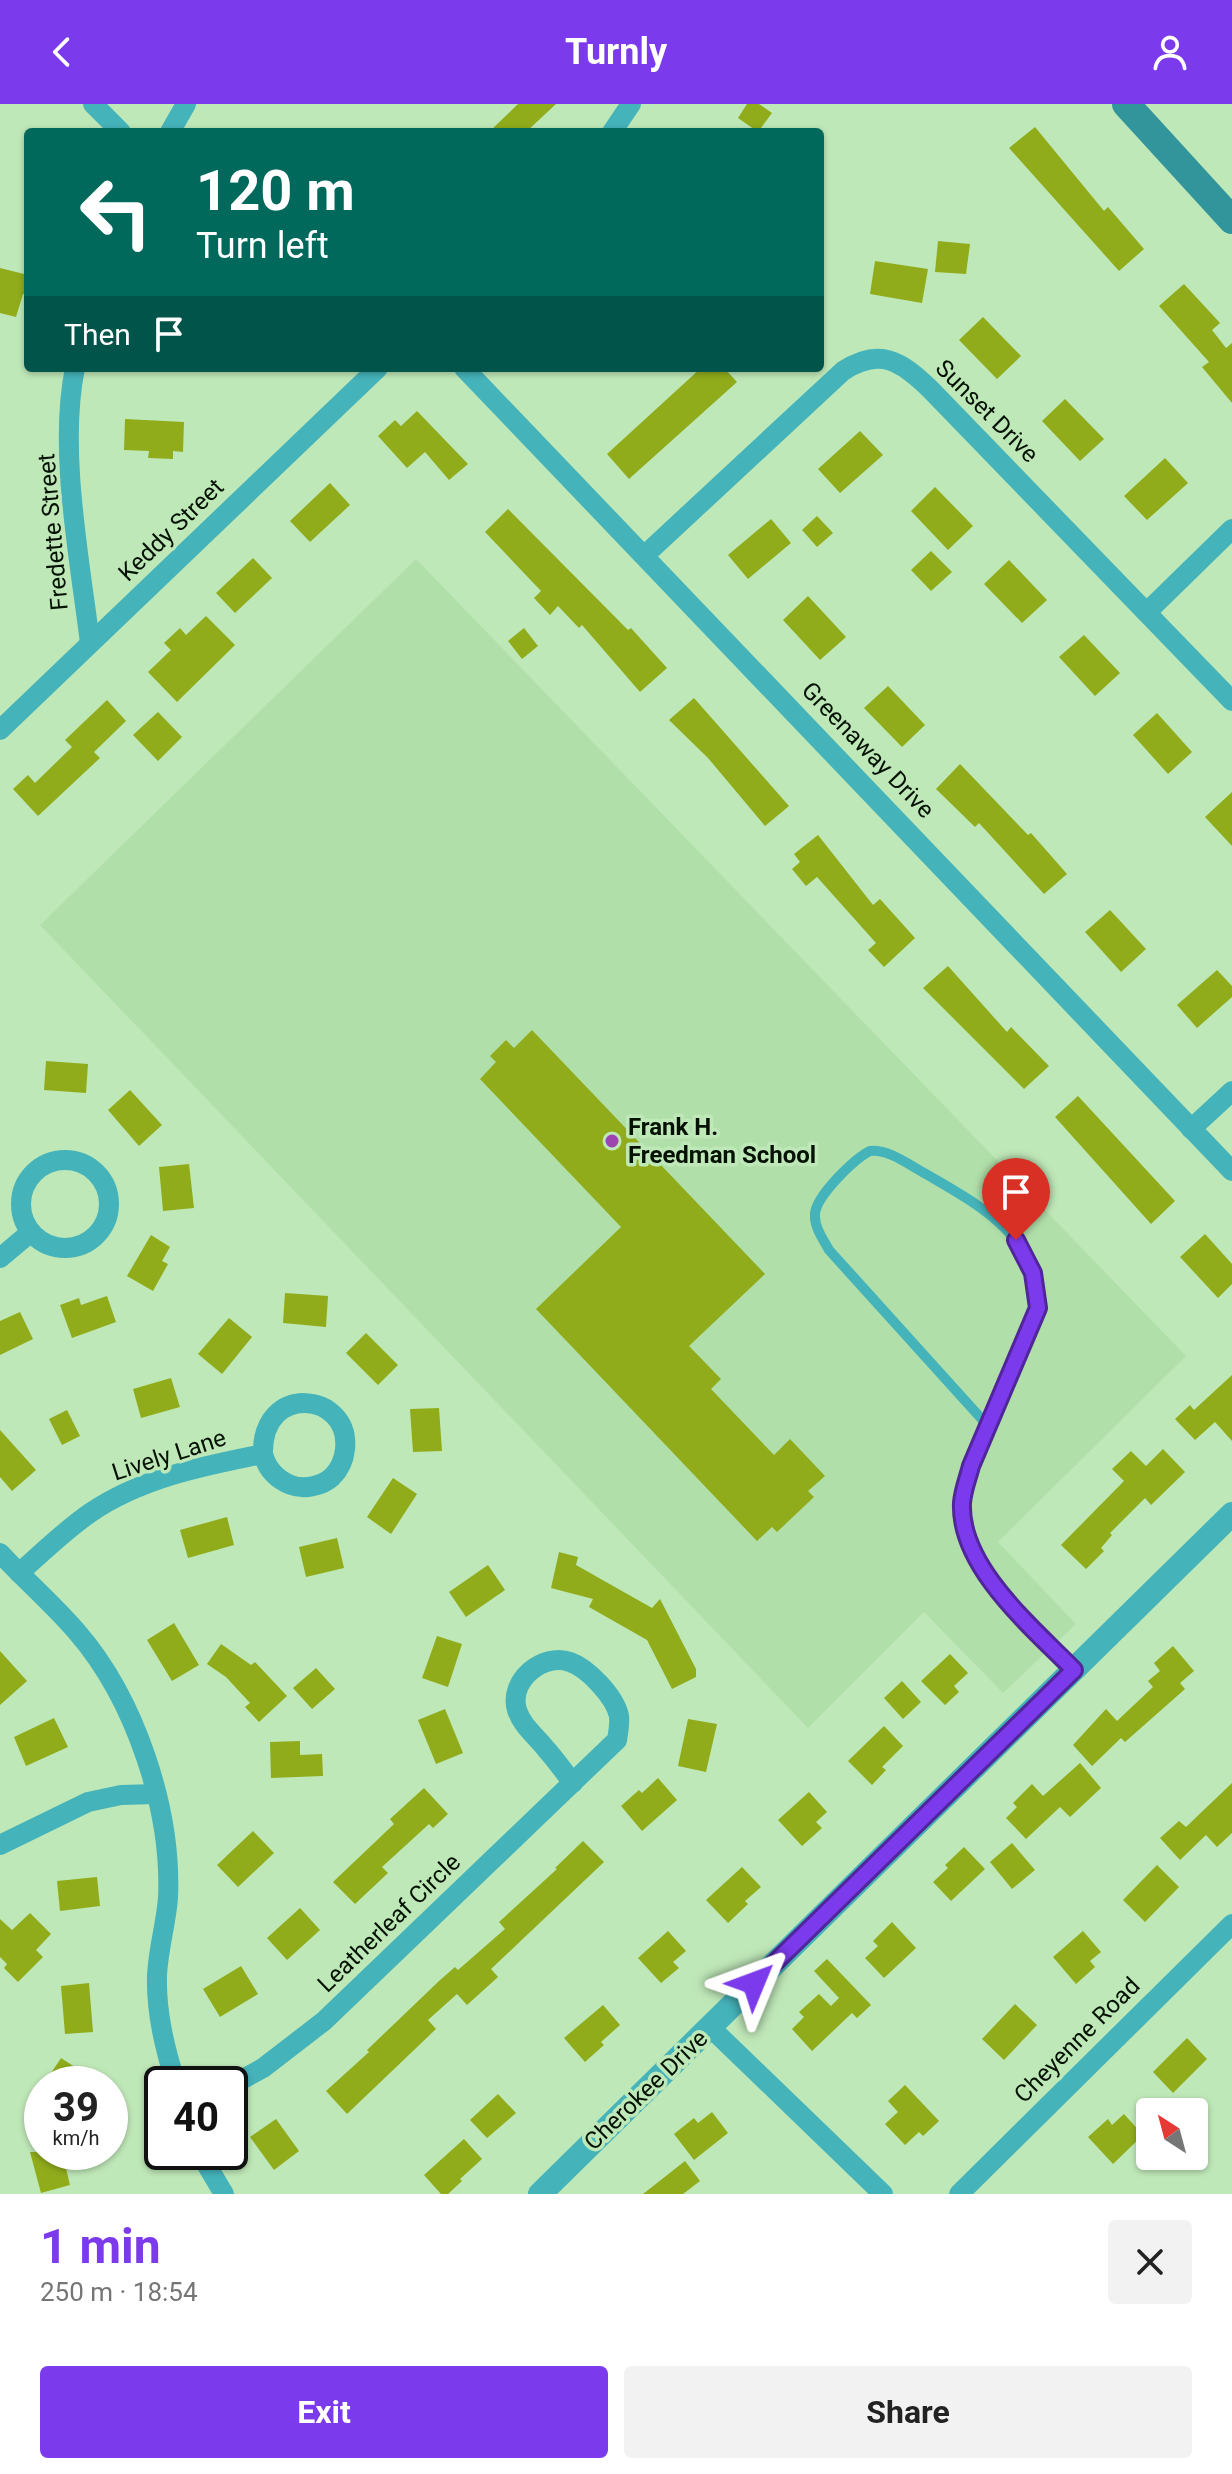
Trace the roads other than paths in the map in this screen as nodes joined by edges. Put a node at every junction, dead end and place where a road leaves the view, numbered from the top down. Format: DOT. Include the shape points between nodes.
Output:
graph roads {
  1 [pos="93,104"];
  2 [pos="186,104"];
  3 [pos="631,104"];
  4 [pos="1126,104"];
  5 [pos="117,128"];
  6 [pos="172,128"];
  7 [pos="615,128"];
  8 [pos="1232,220"];
  9 [pos="75,372"];
  10 [pos="374,372"];
  11 [pos="468,372"];
  12 [pos="1232,529"];
  13 [pos="645,555"];
  14 [pos="1147,612"];
  15 [pos="90,643"];
  16 [pos="1232,701"];
  17 [pos="0,730"];
  18 [pos="1232,1091"];
  19 [pos="1191,1129"];
  20 [pos="1232,1171"];
  21 [pos="31,1232"];
  22 [pos="0,1258"];
  23 [pos="988,1426"];
  24 [pos="263,1454"];
  25 [pos="1232,1514"];
  26 [pos="0,1553"];
  27 [pos="19,1573"];
  28 [pos="1074,1670"];
  29 [pos="573,1783"];
  30 [pos="156,1794"];
  31 [pos="0,1845"];
  32 [pos="1232,1924"];
  33 [pos="710,2027"];
  34 [pos="171,2066"];
  35 [pos="248,2076"];
  36 [pos="210,2170"];
  37 [pos="224,2194"];
  38 [pos="540,2194"];
  39 [pos="883,2194"];
  40 [pos="959,2194"];
  1 -- 5 [label="street"];
  2 -- 6 [label="street"];
  3 -- 7 [label="street"];
  4 -- 8 [label="main road"];
  9 -- 15 [label="street, Fredette Street" via="70,487"];
  10 -- 15 [label="street, Keddy Street"];
  11 -- 13 [label="street, Greenaway Drive"];
  12 -- 14 [label="street"];
  13 -- 14 [label="street, Sunset Drive" via="843,371 868,358 884,358 902,365 930,389"];
  13 -- 19 [label="street, Greenaway Drive"];
  14 -- 16 [label="street, Sunset Drive"];
  15 -- 17 [label="street, Keddy Street"];
  18 -- 19 [label="street"];
  19 -- 20 [label="street, Greenaway Drive"];
  21 -- 21 [label="street" via="23,1217 22,1197 40,1167 57,1160 79,1161 103,1180 108,1216 92,1239 56,1247"];
  21 -- 22 [label="street"];
  23 -- 23 [label="lane" via="1038,1308 1029,1262 1016,1240 983,1207 890,1154 870,1151 818,1204 820,1236"];
  23 -- 28 [label="lane" via="964,1490 969,1536 998,1591"];
  24 -- 24 [label="street, Lively Lane" via="269,1423 294,1404 327,1410 344,1431 340,1467 313,1486 295,1486 278,1478"];
  24 -- 27 [label="street, Lively Lane" via="180,1473 120,1495 77,1522"];
  25 -- 28 [label="street, Cherokee Drive"];
  26 -- 27 [label="street"];
  27 -- 30 [label="street" via="79,1634 108,1675 133,1722"];
  28 -- 33 [label="street, Cherokee Drive"];
  29 -- 29 [label="street, Leatherleaf Circle" via="515,1705 525,1676 554,1661 581,1667 619,1715 617,1740"];
  29 -- 35 [label="street, Leatherleaf Circle" via="324,2021"];
  30 -- 31 [label="street" via="88,1802"];
  30 -- 34 [label="street" via="168,1897 158,1997"];
  32 -- 40 [label="street, Cheyenne Road"];
  33 -- 38 [label="street, Cherokee Drive"];
  33 -- 39 [label="street"];
  36 -- 37 [label="street"];
}
